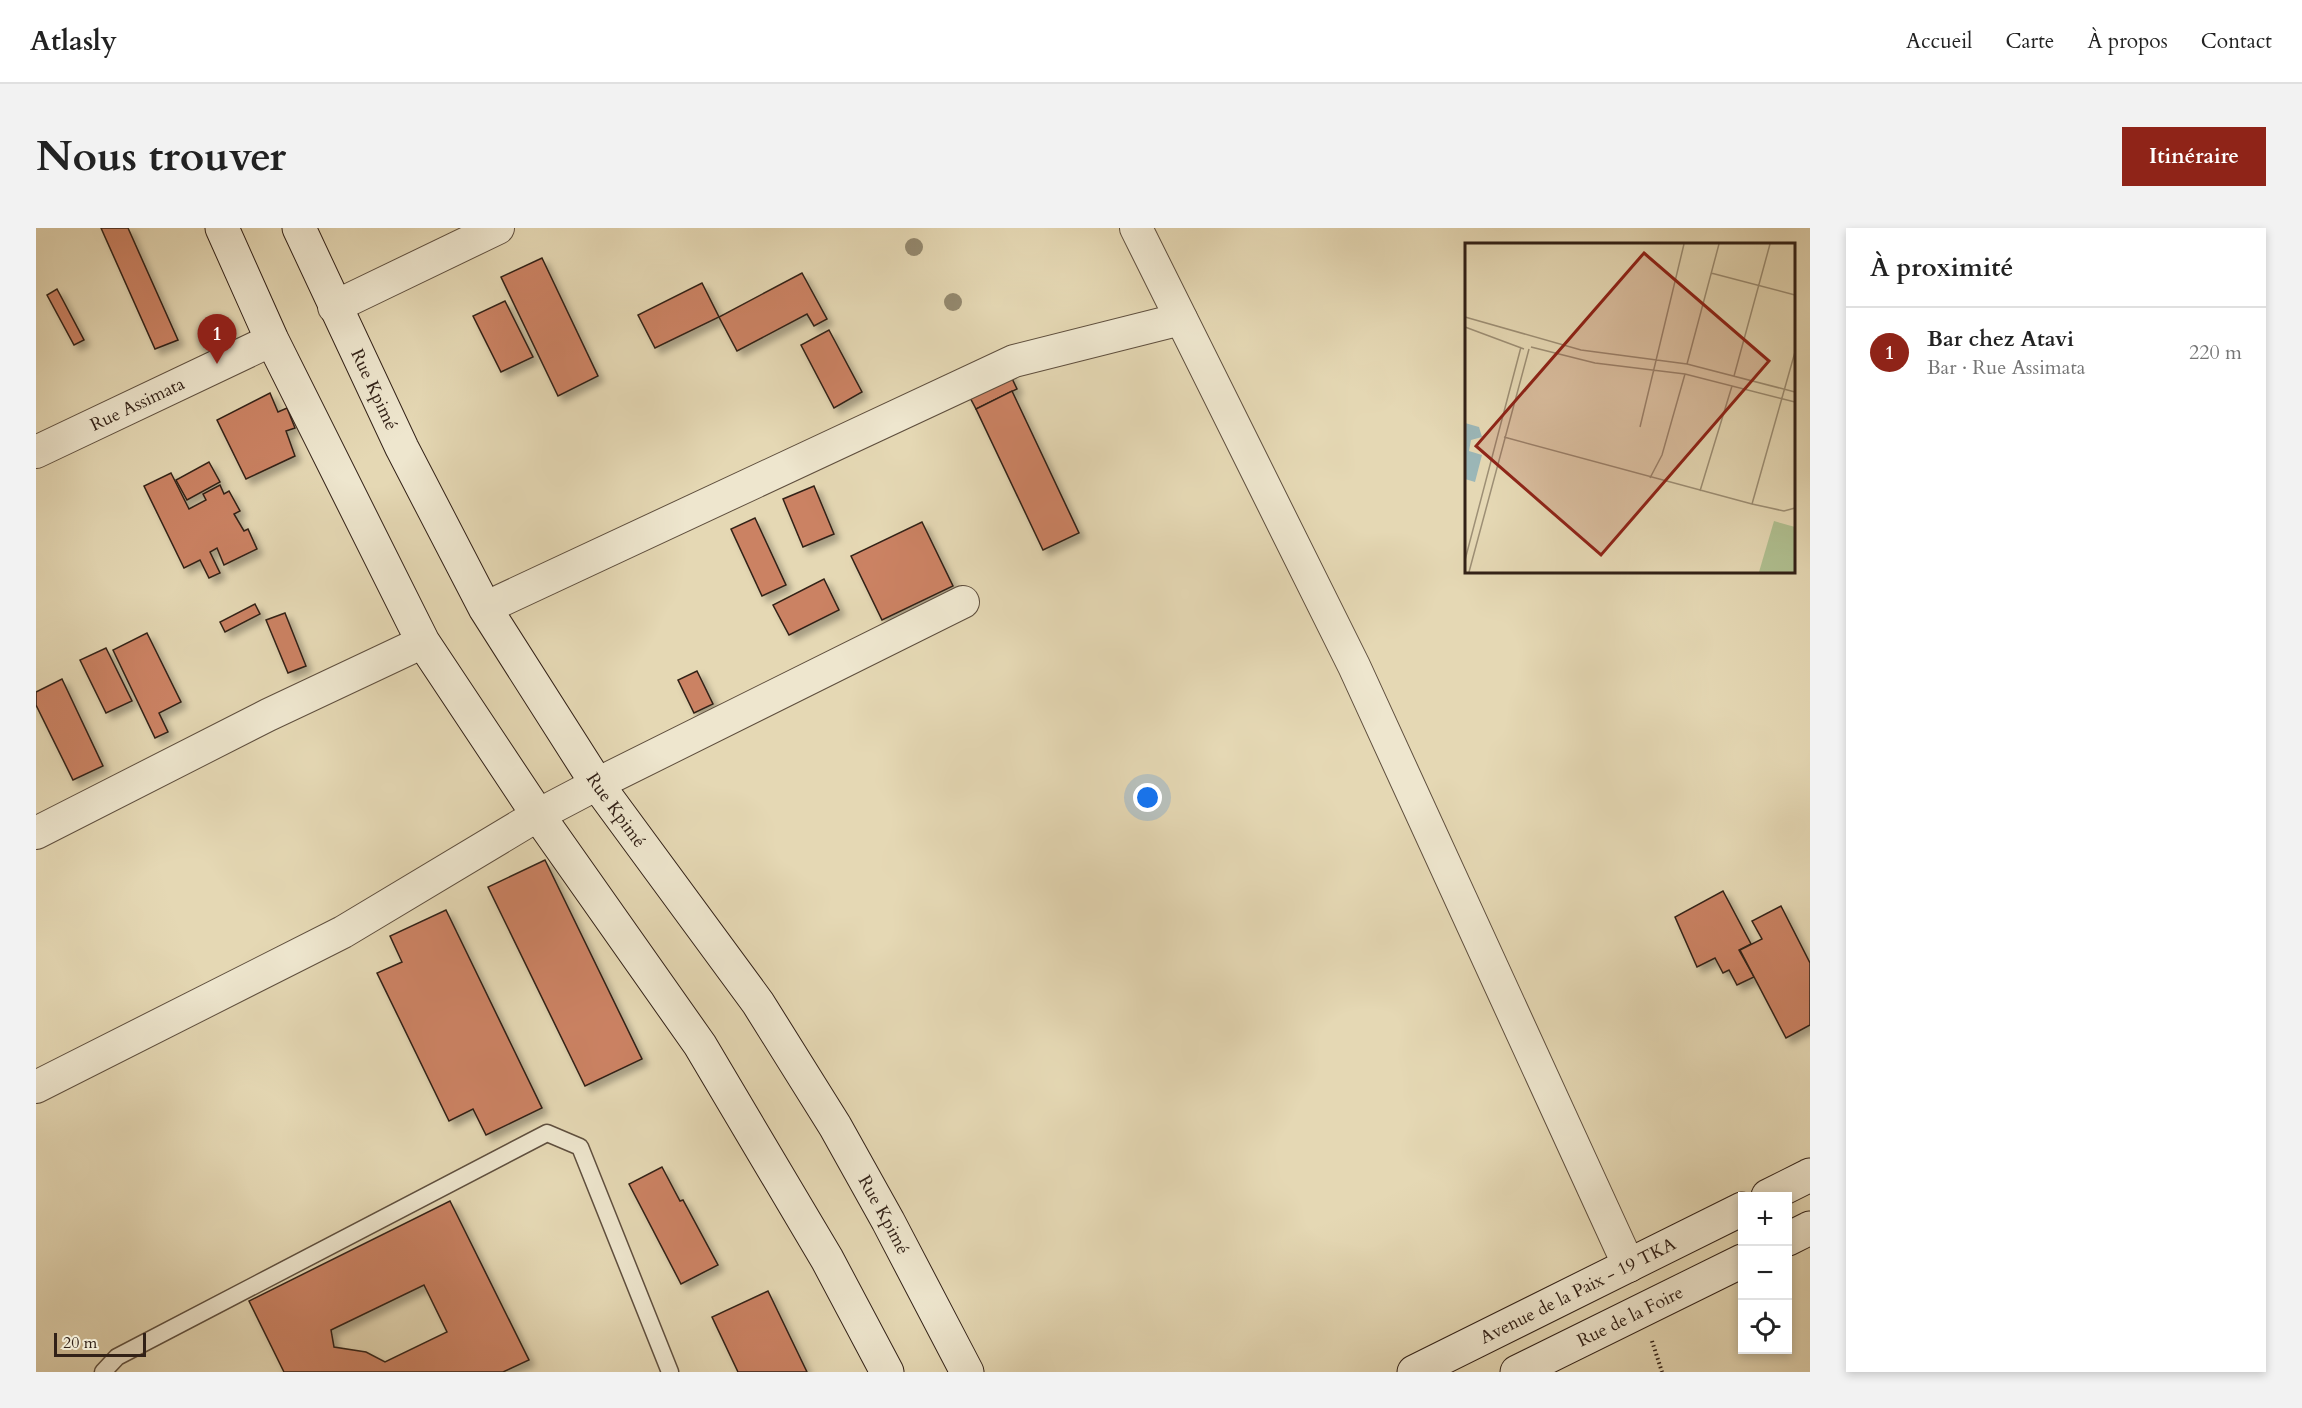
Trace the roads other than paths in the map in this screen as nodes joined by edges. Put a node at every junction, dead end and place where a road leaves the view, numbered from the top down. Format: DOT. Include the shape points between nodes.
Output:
graph roads {
  1 [pos="222,228"];
  2 [pos="299,228"];
  3 [pos="498,228"];
  4 [pos="1136,228"];
  5 [pos="334,307"];
  6 [pos="1181,319"];
  7 [pos="272,340"];
  8 [pos="36,452"];
  9 [pos="963,602"];
  10 [pos="485,608"];
  11 [pos="423,642"];
  12 [pos="597,784"];
  13 [pos="538,815"];
  14 [pos="36,833"];
  15 [pos="36,1087"];
  16 [pos="1810,1175"];
  17 [pos="1778,1192"];
  18 [pos="1738,1212"];
  19 [pos="1810,1228"];
  20 [pos="1792,1237"];
  21 [pos="1738,1263"];
  22 [pos="1629,1266"];
  23 [pos="103,1372"];
  24 [pos="670,1372"];
  25 [pos="887,1372"];
  26 [pos="967,1372"];
  27 [pos="1414,1372"];
  28 [pos="1517,1372"];
  1 -- 7 [label="main road"];
  2 -- 5 [label="main road, Rue Kpimé"];
  3 -- 5 [label="street"];
  4 -- 6 [label="street"];
  5 -- 10 [label="main road, Rue Kpimé"];
  6 -- 10 [label="street" via="1014,361"];
  6 -- 22 [label="street" via="1354,666"];
  7 -- 8 [label="street, Rue Assimata"];
  7 -- 11 [label="main road"];
  9 -- 12 [label="street"];
  10 -- 12 [label="main road, Rue Kpimé"];
  11 -- 13 [label="main road"];
  11 -- 14 [label="street" via="268,715"];
  12 -- 13 [label="street"];
  12 -- 26 [label="main road, Rue Kpimé" via="758,1004 845,1145"];
  13 -- 15 [label="street" via="343,932"];
  13 -- 25 [label="main road" via="700,1045 827,1259"];
  16 -- 17 [label="main road"];
  18 -- 22 [label="main road, Avenue de la Paix - 19 TKA"];
  19 -- 20 [label="main road"];
  21 -- 28 [label="main road, Rue de la Foire"];
  22 -- 27 [label="main road, Avenue de la Paix - 19 TKA"];
  23 -- 24 [label="lane" via="117,1357 547,1133 580,1147"];
}
